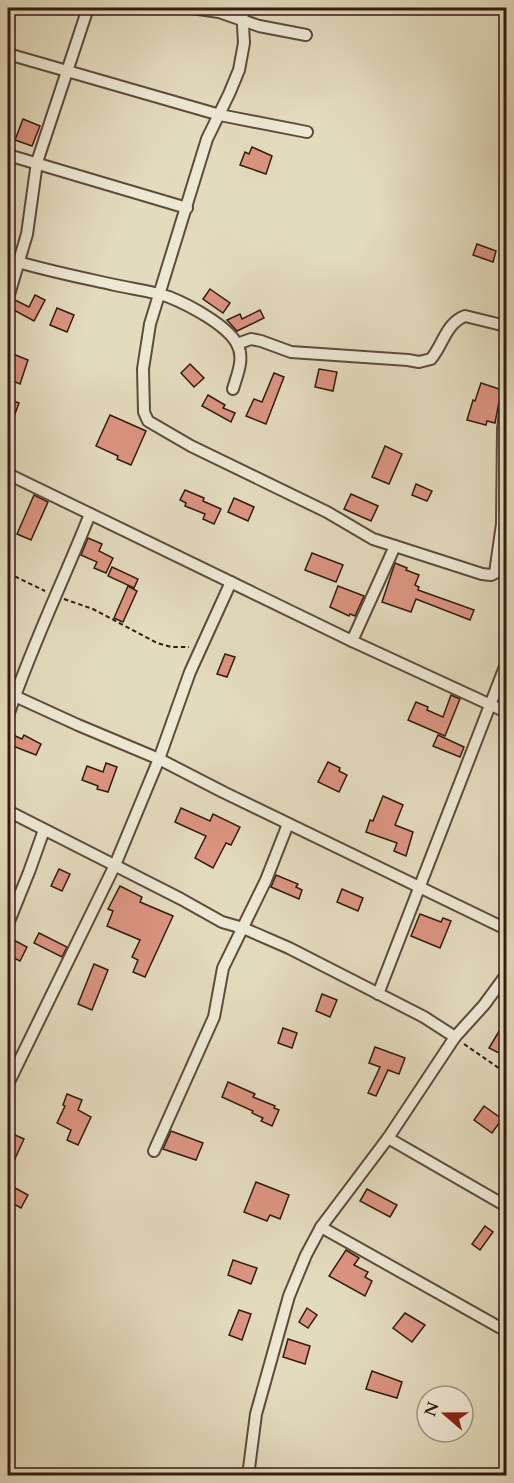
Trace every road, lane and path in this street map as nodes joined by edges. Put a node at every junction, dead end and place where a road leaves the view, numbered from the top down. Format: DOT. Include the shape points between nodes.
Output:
graph roads {
  1 [pos="88,8"];
  2 [pos="192,8"];
  3 [pos="243,8"];
  4 [pos="227,11"];
  5 [pos="244,21"];
  6 [pos="306,35"];
  7 [pos="8,54"];
  8 [pos="68,71"];
  9 [pos="219,115"];
  10 [pos="307,132"];
  11 [pos="8,155"];
  12 [pos="37,162"];
  13 [pos="187,208"];
  14 [pos="8,259"];
  15 [pos="19,263"];
  16 [pos="159,294"];
  17 [pos="8,298"];
  18 [pos="507,326"];
  19 [pos="237,344"];
  20 [pos="232,389"];
  21 [pos="507,403"];
  22 [pos="8,474"];
  23 [pos="90,514"];
  24 [pos="395,546"];
  25 [pos="8,573"];
  26 [pos="231,582"];
  27 [pos="56,596"];
  28 [pos="352,641"];
  29 [pos="202,647"];
  30 [pos="507,664"];
  31 [pos="11,694"];
  32 [pos="492,704"];
  33 [pos="507,712"];
  34 [pos="8,716"];
  35 [pos="159,759"];
  36 [pos="8,812"];
  37 [pos="288,824"];
  38 [pos="44,830"];
  39 [pos="116,865"];
  40 [pos="419,888"];
  41 [pos="8,924"];
  42 [pos="243,928"];
  43 [pos="507,929"];
  44 [pos="507,975"];
  45 [pos="378,994"];
  46 [pos="454,1037"];
  47 [pos="507,1073"];
  48 [pos="8,1084"];
  49 [pos="388,1138"];
  50 [pos="154,1151"];
  51 [pos="507,1206"];
  52 [pos="321,1227"];
  53 [pos="506,1330"];
  54 [pos="248,1476"];
  1 -- 8 [label="street"];
  2 -- 4 [label="street"];
  3 -- 5 [label="street"];
  4 -- 5 [label="street"];
  5 -- 6 [label="street"];
  5 -- 9 [label="street" via="239,70"];
  7 -- 8 [label="street"];
  8 -- 9 [label="street"];
  8 -- 12 [label="street"];
  9 -- 10 [label="street"];
  9 -- 13 [label="street" via="207,139"];
  11 -- 12 [label="street"];
  12 -- 13 [label="street"];
  12 -- 15 [label="street"];
  13 -- 16 [label="street"];
  14 -- 15 [label="street"];
  15 -- 16 [label="street"];
  15 -- 17 [label="street"];
  16 -- 19 [label="street" via="199,313 228,332"];
  16 -- 24 [label="street" via="143,369 142,395 148,422 374,539"];
  18 -- 19 [label="street" via="465,316 448,330 431,359 419,363 291,352 252,339"];
  19 -- 20 [label="street" via="240,366"];
  21 -- 24 [label="street" via="502,525 495,573 482,574"];
  22 -- 23 [label="street"];
  23 -- 26 [label="street"];
  23 -- 27 [label="street"];
  24 -- 28 [label="street"];
  25 -- 27 [label="path"];
  26 -- 28 [label="street"];
  26 -- 29 [label="street"];
  27 -- 29 [label="path" via="93,609 157,643"];
  27 -- 31 [label="street"];
  28 -- 32 [label="street"];
  29 -- 35 [label="street"];
  30 -- 32 [label="street"];
  31 -- 34 [label="street"];
  31 -- 35 [label="street"];
  32 -- 33 [label="street"];
  32 -- 40 [label="street"];
  35 -- 37 [label="street"];
  35 -- 39 [label="street"];
  36 -- 38 [label="street"];
  37 -- 40 [label="street"];
  37 -- 42 [label="street"];
  38 -- 39 [label="street"];
  38 -- 41 [label="street"];
  39 -- 42 [label="street" via="203,913"];
  39 -- 48 [label="street"];
  40 -- 43 [label="street"];
  40 -- 45 [label="street"];
  42 -- 45 [label="street"];
  42 -- 50 [label="street" via="223,969 214,1017"];
  44 -- 46 [label="street"];
  45 -- 46 [label="street"];
  46 -- 47 [label="path"];
  46 -- 49 [label="street"];
  49 -- 51 [label="street"];
  49 -- 52 [label="street"];
  52 -- 53 [label="street"];
  52 -- 54 [label="street" via="297,1274 282,1319 256,1414"];
}
